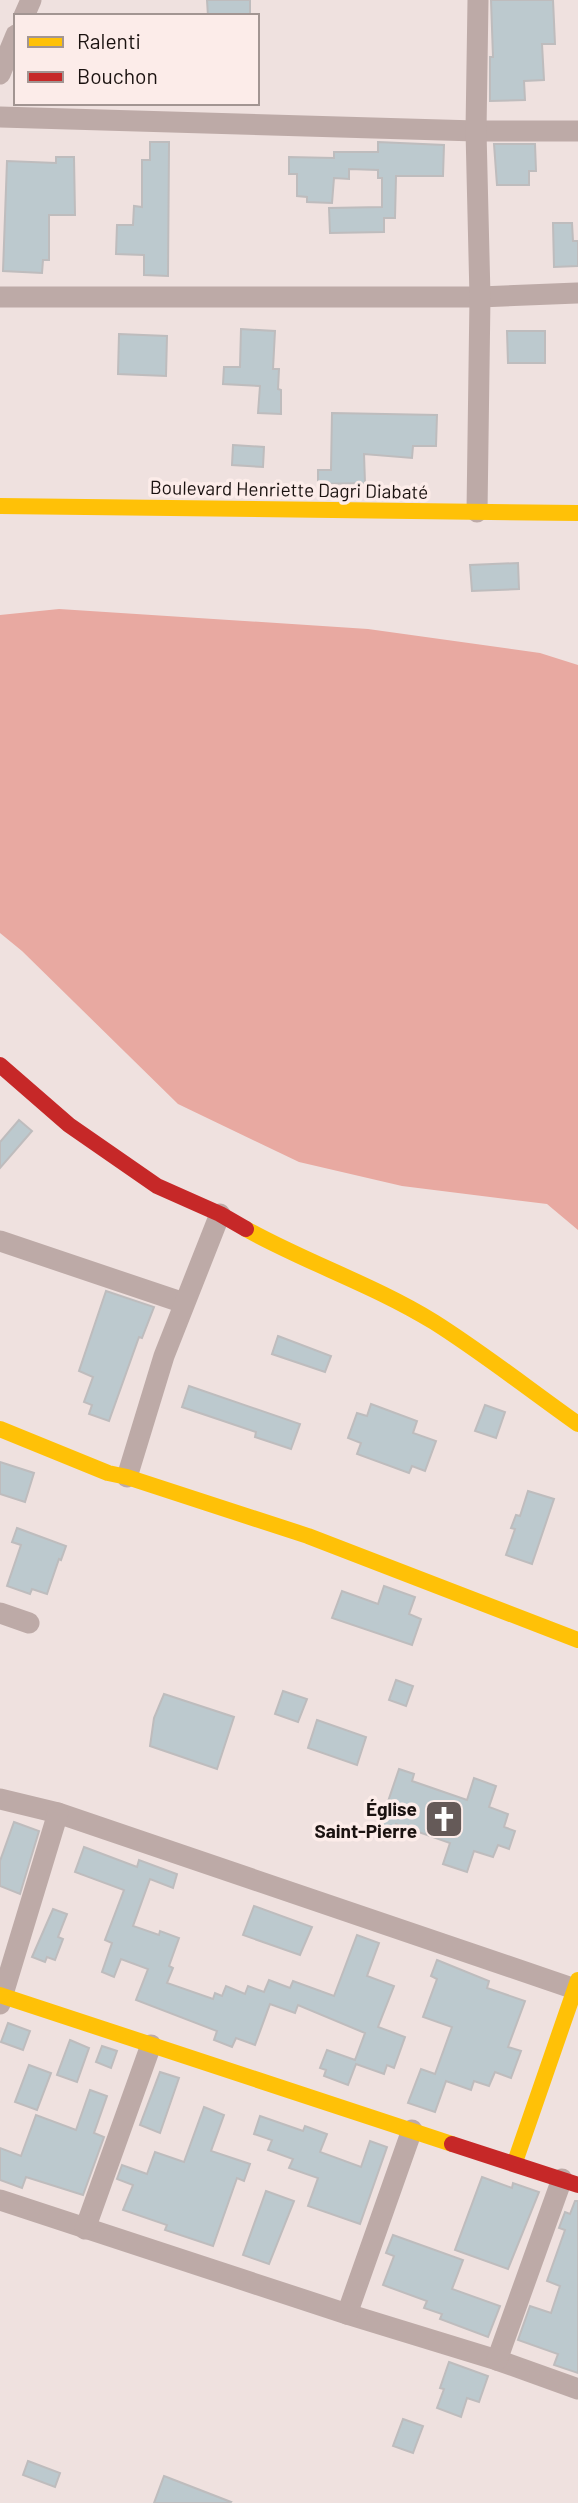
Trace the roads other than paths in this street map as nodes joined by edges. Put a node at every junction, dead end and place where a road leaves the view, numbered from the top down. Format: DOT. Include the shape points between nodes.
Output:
graph roads {
  1 [pos="478,0"];
  2 [pos="14,40"];
  3 [pos="0,74"];
  4 [pos="0,117"];
  5 [pos="476,131"];
  6 [pos="578,131"];
  7 [pos="577,293"];
  8 [pos="0,297"];
  9 [pos="480,297"];
  10 [pos="0,506"];
  11 [pos="477,512"];
  12 [pos="578,513"];
  13 [pos="0,1065"];
  14 [pos="220,1214"];
  15 [pos="0,1241"];
  16 [pos="184,1303"];
  17 [pos="578,1424"];
  18 [pos="0,1429"];
  19 [pos="127,1477"];
  20 [pos="0,1614"];
  21 [pos="29,1623"];
  22 [pos="578,1640"];
  23 [pos="0,1799"];
  24 [pos="58,1813"];
  25 [pos="577,1984"];
  26 [pos="1,1999"];
  27 [pos="151,2045"];
  28 [pos="412,2130"];
  29 [pos="515,2162"];
  30 [pos="570,2182"];
  31 [pos="0,2200"];
  32 [pos="85,2229"];
  33 [pos="347,2314"];
  34 [pos="496,2360"];
  35 [pos="578,2389"];
  1 -- 5 [label="street"];
  2 -- 3 [label="street"];
  4 -- 5 [label="street"];
  5 -- 6 [label="street"];
  5 -- 9 [label="street"];
  7 -- 9 [label="street"];
  8 -- 9 [label="street"];
  9 -- 11 [label="street"];
  10 -- 11 [label="street, Boulevard Henriette Dagri Diabaté"];
  11 -- 12 [label="street, Boulevard Henriette Dagri Diabaté"];
  13 -- 14 [label="street" via="69,1125 157,1186"];
  14 -- 16 [label="street"];
  14 -- 17 [label="street" via="434,1322"];
  15 -- 16 [label="street"];
  16 -- 19 [label="street"];
  18 -- 19 [label="street"];
  19 -- 22 [label="street" via="308,1536"];
  20 -- 21 [label="street"];
  23 -- 24 [label="street"];
  24 -- 25 [label="street"];
  24 -- 26 [label="street"];
  25 -- 29 [label="street"];
  26 -- 27 [label="street"];
  27 -- 28 [label="street"];
  27 -- 32 [label="street"];
  28 -- 29 [label="street"];
  28 -- 33 [label="street"];
  29 -- 30 [label="street"];
  30 -- 34 [label="street"];
  31 -- 32 [label="street"];
  32 -- 33 [label="street"];
  33 -- 34 [label="street"];
  34 -- 35 [label="street"];
}
